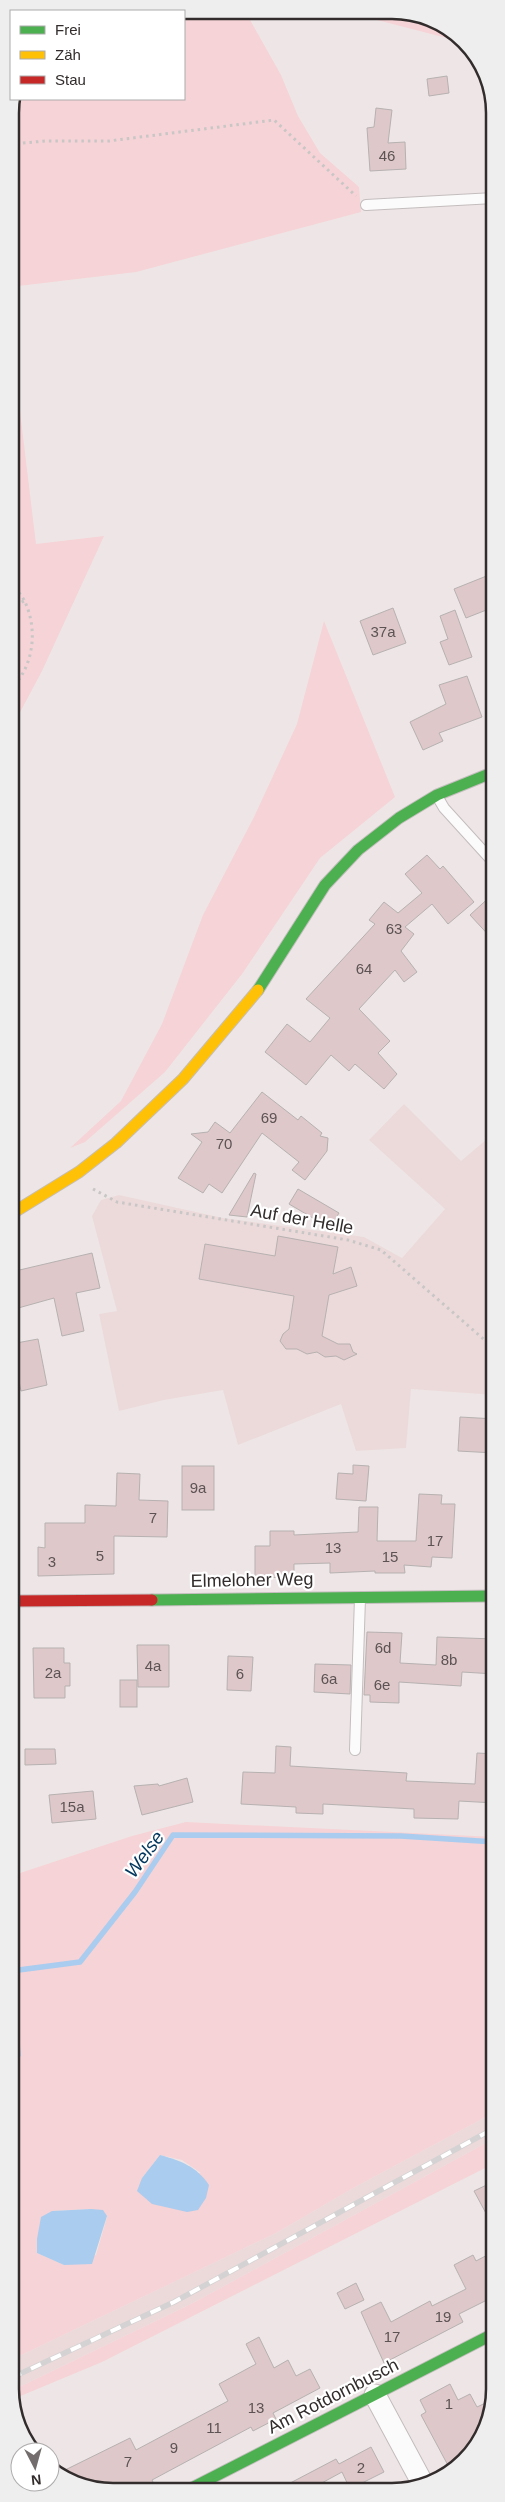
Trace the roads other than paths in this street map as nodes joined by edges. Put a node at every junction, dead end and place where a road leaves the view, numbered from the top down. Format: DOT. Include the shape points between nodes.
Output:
graph roads {
  1 [pos="486,198"];
  2 [pos="366,205"];
  3 [pos="486,775"];
  4 [pos="437,795"];
  5 [pos="486,854"];
  6 [pos="19,1209"];
  7 [pos="486,1596"];
  8 [pos="360,1597"];
  9 [pos="19,1601"];
  10 [pos="355,1750"];
  11 [pos="486,2338"];
  12 [pos="375,2395"];
  13 [pos="420,2479"];
  14 [pos="202,2483"];
  1 -- 2 [label="lane"];
  3 -- 4 [label="street"];
  4 -- 5 [label="lane" via="444,808"];
  4 -- 6 [label="street" via="399,818 358,850 325,885 254,996 183,1079 116,1143 79,1172"];
  7 -- 8 [label="street, Elmeloher Weg"];
  8 -- 9 [label="street, Elmeloher Weg"];
  8 -- 10 [label="lane"];
  11 -- 12 [label="street, Am Rotdornbusch"];
  12 -- 13 [label="street"];
  12 -- 14 [label="street, Am Rotdornbusch"];
}
